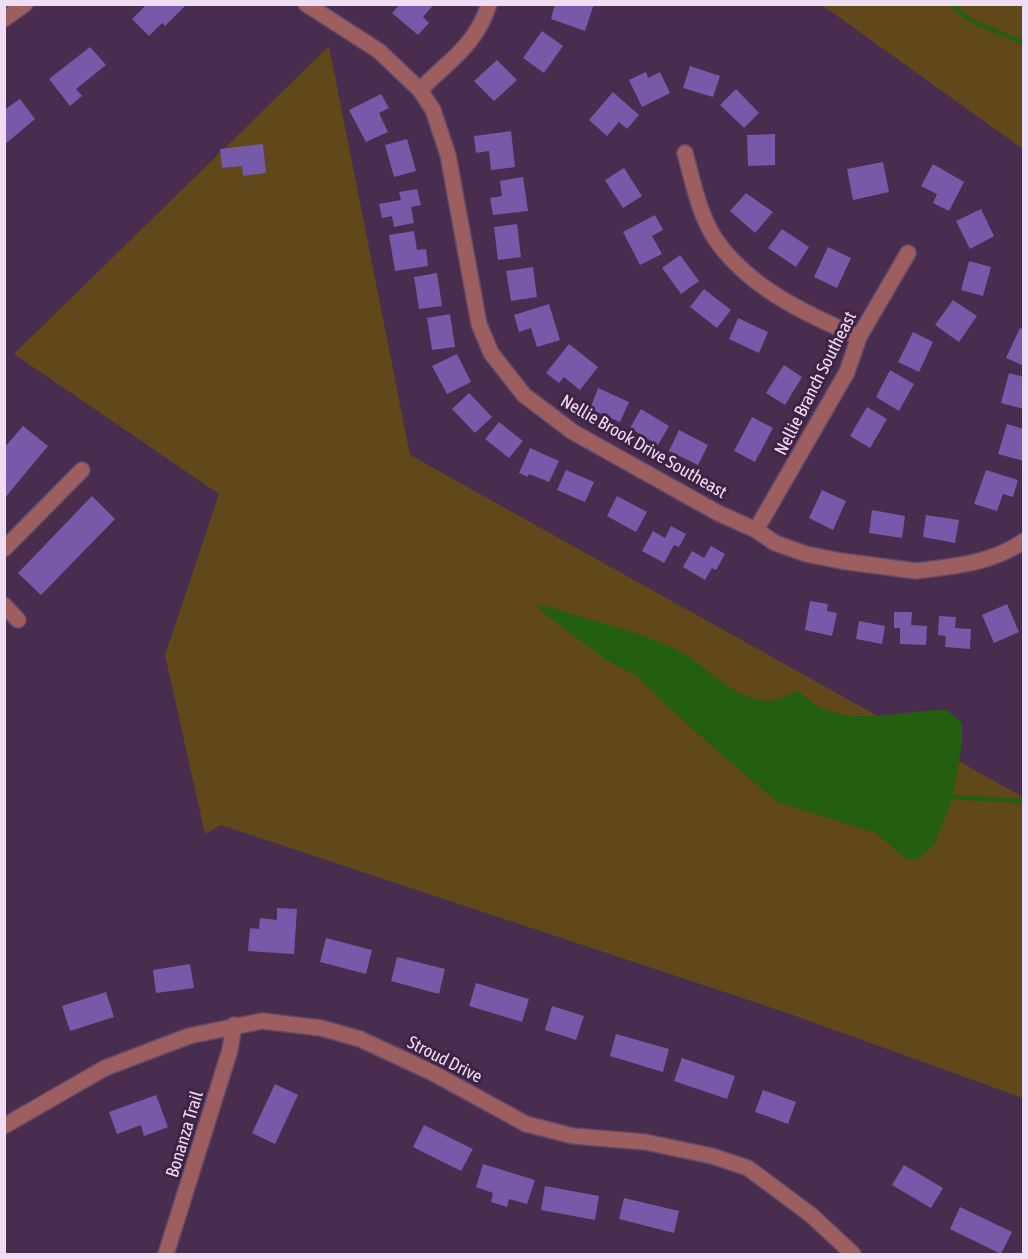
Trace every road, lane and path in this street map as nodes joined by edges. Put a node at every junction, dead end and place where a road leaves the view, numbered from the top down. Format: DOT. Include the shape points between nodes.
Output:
graph roads {
  1 [pos="25,4"];
  2 [pos="306,4"];
  3 [pos="489,4"];
  4 [pos="4,19"];
  5 [pos="420,90"];
  6 [pos="685,153"];
  7 [pos="908,253"];
  8 [pos="860,336"];
  9 [pos="82,470"];
  10 [pos="756,530"];
  11 [pos="1023,541"];
  12 [pos="4,549"];
  13 [pos="4,604"];
  14 [pos="18,620"];
  15 [pos="234,1025"];
  16 [pos="4,1126"];
  17 [pos="166,1254"];
  18 [pos="853,1254"];
  1 -- 4 [label="street"];
  2 -- 5 [label="street, Nellie Brook Drive Southeast" via="379,51"];
  3 -- 5 [label="street" via="474,38"];
  5 -- 10 [label="street, Nellie Brook Drive Southeast" via="434,110 448,155 479,324 504,372 524,395 573,432"];
  6 -- 8 [label="street" via="698,200 715,238 730,257 783,299"];
  7 -- 8 [label="street, Nellie Branch Southeast"];
  8 -- 10 [label="street, Nellie Branch Southeast" via="847,372"];
  9 -- 12 [label="street"];
  10 -- 11 [label="street, Nellie Brook Drive Southeast" via="775,543 806,554 916,571 975,563 1011,550"];
  13 -- 14 [label="street"];
  15 -- 16 [label="street, Stroud Drive" via="189,1036 105,1068"];
  15 -- 17 [label="street, Bonanza Trail" via="227,1060"];
  15 -- 18 [label="street, Stroud Drive" via="262,1021 321,1028 360,1039 433,1073 526,1124 573,1136 645,1142 748,1168 811,1215"];
}
